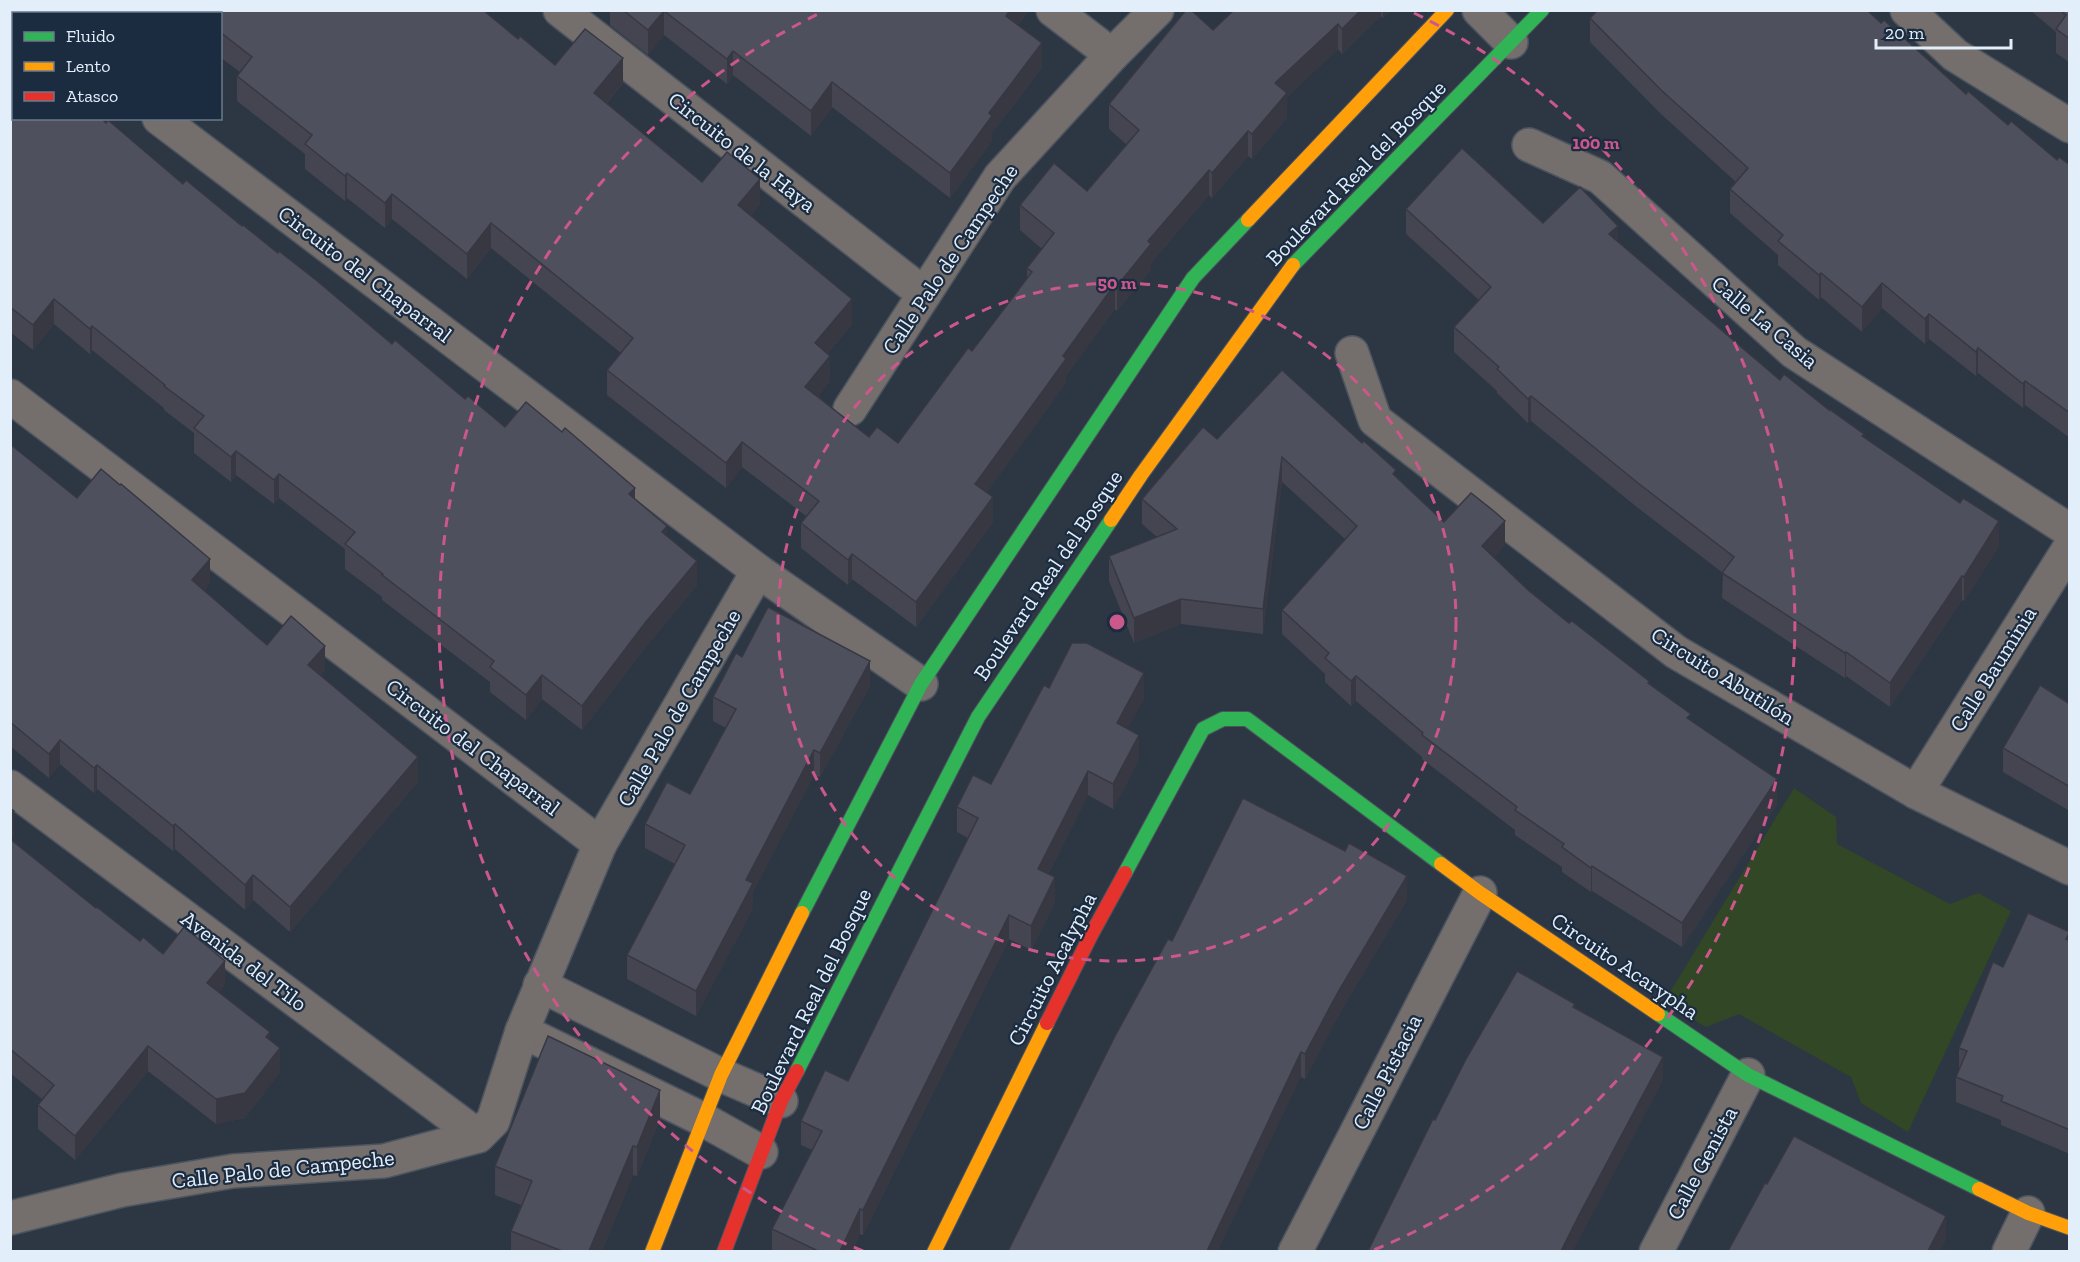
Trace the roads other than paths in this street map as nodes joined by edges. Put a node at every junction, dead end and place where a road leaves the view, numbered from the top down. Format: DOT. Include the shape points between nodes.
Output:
graph roads {
  1 [pos="560,10"];
  2 [pos="1053,10"];
  3 [pos="1157,10"];
  4 [pos="1447,10"];
  5 [pos="1479,10"];
  6 [pos="1542,10"];
  7 [pos="1907,10"];
  8 [pos="1512,42"];
  9 [pos="1112,55"];
  10 [pos="162,120"];
  11 [pos="2070,126"];
  12 [pos="1529,145"];
  13 [pos="924,294"];
  14 [pos="1352,353"];
  15 [pos="10,396"];
  16 [pos="850,409"];
  17 [pos="2070,531"];
  18 [pos="2070,547"];
  19 [pos="758,572"];
  20 [pos="921,684"];
  21 [pos="1223,718"];
  22 [pos="10,787"];
  23 [pos="1916,792"];
  24 [pos="600,844"];
  25 [pos="2070,868"];
  26 [pos="1480,893"];
  27 [pos="540,986"];
  28 [pos="522,1031"];
  29 [pos="721,1075"];
  30 [pos="1748,1075"];
  31 [pos="781,1101"];
  32 [pos="702,1119"];
  33 [pos="478,1136"];
  34 [pos="761,1152"];
  35 [pos="17,1208"];
  36 [pos="2028,1213"];
  37 [pos="2070,1228"];
  38 [pos="652,1251"];
  39 [pos="724,1251"];
  40 [pos="934,1251"];
  41 [pos="1295,1251"];
  42 [pos="1656,1251"];
  43 [pos="2009,1251"];
  1 -- 13 [label="street, Circuito de la Haya"];
  2 -- 9 [label="street"];
  3 -- 9 [label="street, Calle Palo de Campeche"];
  4 -- 20 [label="street, Boulevard Real del Bosque" via="1192,278"];
  5 -- 8 [label="street"];
  6 -- 8 [label="street, Boulevard Real del Bosque"];
  7 -- 11 [label="street" via="1955,55"];
  8 -- 31 [label="street, Boulevard Real del Bosque" via="1294,264 1141,475 978,717"];
  9 -- 13 [label="street, Calle Palo de Campeche" via="1000,177"];
  10 -- 19 [label="street, Circuito del Chaparral"];
  12 -- 17 [label="street, Calle La Casia" via="1600,177 1794,352"];
  13 -- 16 [label="street, Calle Palo de Campeche"];
  14 -- 23 [label="street, Circuito Abutilón" via="1375,420 1676,652"];
  15 -- 24 [label="street, Circuito del Chaparral"];
  18 -- 23 [label="street, Calle Bauminia"];
  19 -- 20 [label="street, Circuito del Chaparral"];
  19 -- 24 [label="street, Calle Palo de Campeche"];
  20 -- 29 [label="street, Boulevard Real del Bosque"];
  21 -- 26 [label="street, Circuito Acarypha" via="1247,719"];
  21 -- 40 [label="street, Circuito Acalypha" via="1203,729 1090,937"];
  22 -- 33 [label="street, Avenida del Tilo"];
  23 -- 25 [label="street, Circuito Abutilón"];
  24 -- 27 [label="street"];
  26 -- 30 [label="street, Circuito Acarypha"];
  26 -- 41 [label="street, Calle Pistacia"];
  27 -- 28 [label="street"];
  27 -- 29 [label="street"];
  28 -- 32 [label="street"];
  28 -- 33 [label="street" via="493,1121"];
  29 -- 31 [label="street"];
  29 -- 32 [label="street, Boulevard Real del Bosque"];
  30 -- 36 [label="street, Circuito Acarypha"];
  30 -- 42 [label="street, Calle Genista"];
  31 -- 34 [label="street, Boulevard Real del Bosque"];
  32 -- 34 [label="street"];
  32 -- 38 [label="street, Boulevard Real del Bosque"];
  33 -- 35 [label="street, Calle Palo de Campeche" via="384,1161 233,1171"];
  34 -- 39 [label="street, Boulevard Real del Bosque"];
  36 -- 37 [label="street"];
  36 -- 43 [label="street"];
}
